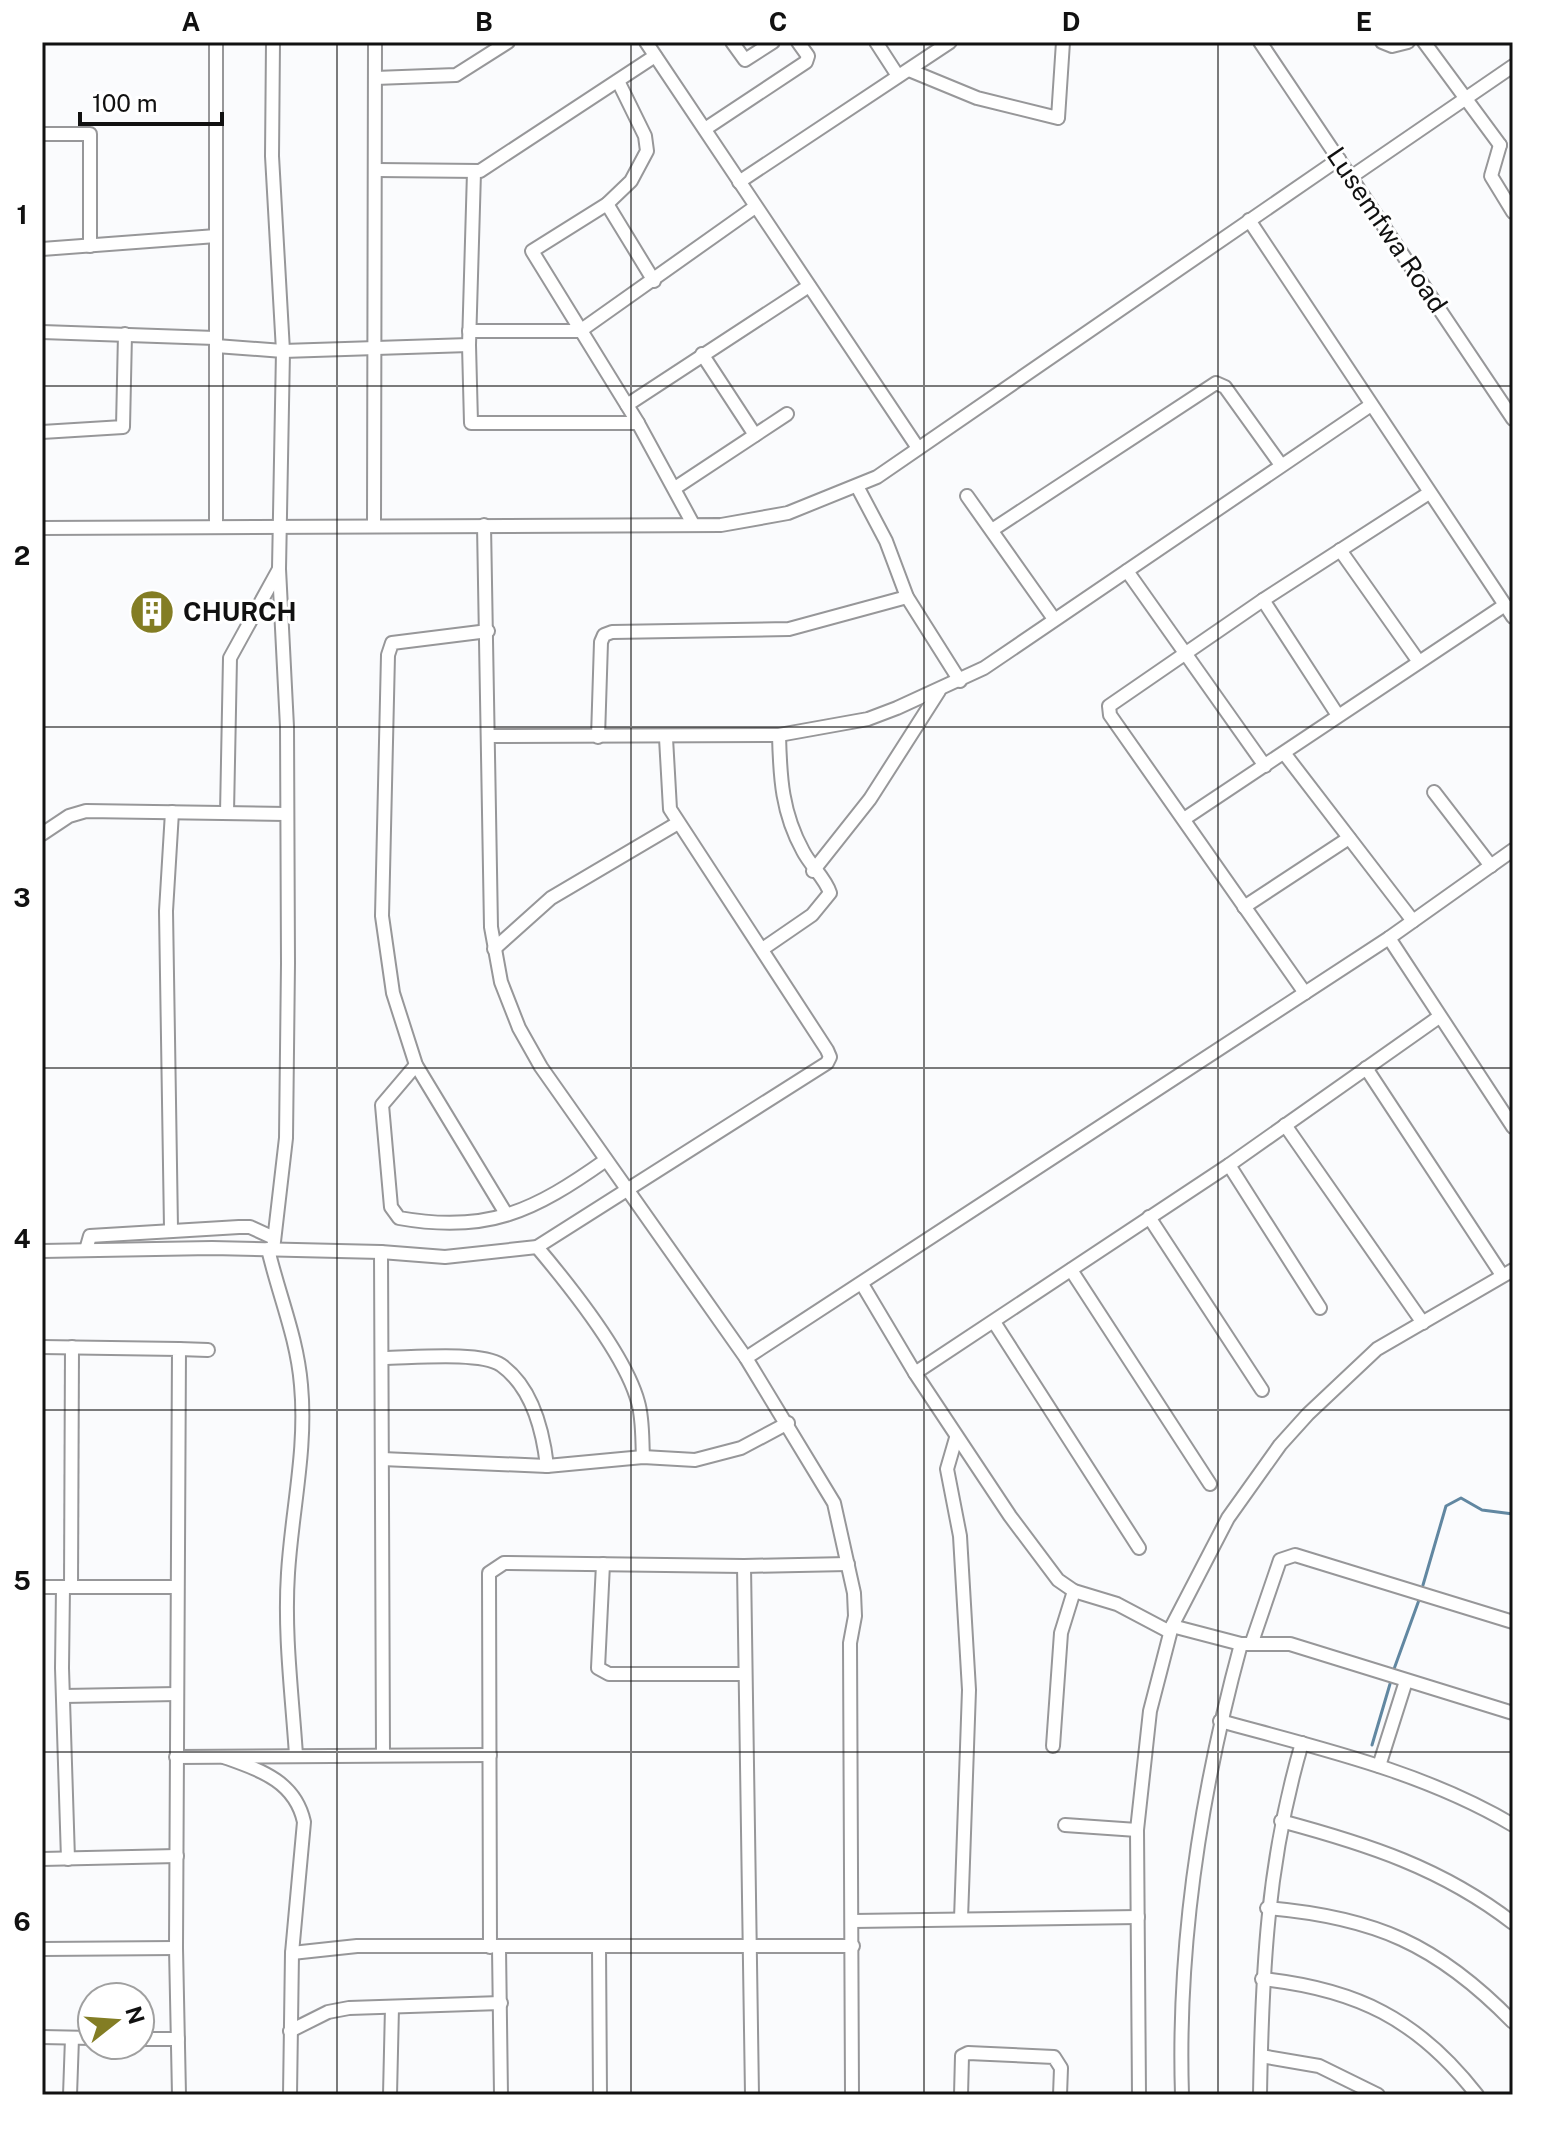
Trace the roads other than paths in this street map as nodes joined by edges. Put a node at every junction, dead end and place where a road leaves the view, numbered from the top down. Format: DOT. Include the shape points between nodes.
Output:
graph roads {
  1 [pos="216,42"];
  2 [pos="273,42"];
  3 [pos="375,42"];
  4 [pos="508,42"];
  5 [pos="646,42"];
  6 [pos="732,42"];
  7 [pos="773,42"];
  8 [pos="798,42"];
  9 [pos="876,42"];
  10 [pos="950,42"];
  11 [pos="1063,42"];
  12 [pos="1260,42"];
  13 [pos="1382,42"];
  14 [pos="1408,42"];
  15 [pos="1424,42"];
  16 [pos="655,56"];
  17 [pos="1513,66"];
  18 [pos="903,73"];
  19 [pos="375,78"];
  20 [pos="618,81"];
  21 [pos="1463,98"];
  22 [pos="705,129"];
  23 [pos="42,134"];
  24 [pos="1506,145"];
  25 [pos="1339,159"];
  26 [pos="377,170"];
  27 [pos="474,172"];
  28 [pos="1351,177"];
  29 [pos="739,182"];
  30 [pos="607,204"];
  31 [pos="755,207"];
  32 [pos="1513,212"];
  33 [pos="1249,220"];
  34 [pos="216,236"];
  35 [pos="90,246"];
  36 [pos="42,249"];
  37 [pos="654,281"];
  38 [pos="809,286"];
  39 [pos="580,331"];
  40 [pos="42,332"];
  41 [pos="125,334"];
  42 [pos="469,338"];
  43 [pos="216,342"];
  44 [pos="376,347"];
  45 [pos="283,351"];
  46 [pos="702,354"];
  47 [pos="627,405"];
  48 [pos="1371,405"];
  49 [pos="787,414"];
  50 [pos="1513,419"];
  51 [pos="638,423"];
  52 [pos="42,432"];
  53 [pos="755,435"];
  54 [pos="918,448"];
  55 [pos="1281,465"];
  56 [pos="675,488"];
  57 [pos="858,488"];
  58 [pos="1429,493"];
  59 [pos="967,496"];
  60 [pos="693,524"];
  61 [pos="281,525"];
  62 [pos="484,525"];
  63 [pos="374,526"];
  64 [pos="216,527"];
  65 [pos="42,528"];
  66 [pos="992,530"];
  67 [pos="1340,550"];
  68 [pos="279,569"];
  69 [pos="1127,571"];
  70 [pos="907,597"];
  71 [pos="1263,600"];
  72 [pos="1505,605"];
  73 [pos="1513,617"];
  74 [pos="1054,619"];
  75 [pos="488,631"];
  76 [pos="1186,653"];
  77 [pos="1419,662"];
  78 [pos="960,681"];
  79 [pos="939,691"];
  80 [pos="1337,714"];
  81 [pos="779,735"];
  82 [pos="490,736"];
  83 [pos="598,737"];
  84 [pos="666,738"];
  85 [pos="1284,753"];
  86 [pos="1265,766"];
  87 [pos="1434,792"];
  88 [pos="172,812"];
  89 [pos="227,813"];
  90 [pos="286,814"];
  91 [pos="1184,819"];
  92 [pos="678,823"];
  93 [pos="42,834"];
  94 [pos="1349,838"];
  95 [pos="1513,850"];
  96 [pos="1491,866"];
  97 [pos="813,871"];
  98 [pos="1244,907"];
  99 [pos="1413,921"];
  100 [pos="1389,938"];
  101 [pos="764,948"];
  102 [pos="494,949"];
  103 [pos="1305,993"];
  104 [pos="1439,1017"];
  105 [pos="416,1065"];
  106 [pos="1366,1068"];
  107 [pos="1285,1125"];
  108 [pos="1513,1127"];
  109 [pos="606,1160"];
  110 [pos="1229,1165"];
  111 [pos="628,1191"];
  112 [pos="505,1212"];
  113 [pos="1149,1217"];
  114 [pos="171,1228"];
  115 [pos="272,1246"];
  116 [pos="537,1247"];
  117 [pos="86,1250"];
  118 [pos="42,1251"];
  119 [pos="381,1252"];
  120 [pos="1071,1270"];
  121 [pos="1508,1272"];
  122 [pos="862,1284"];
  123 [pos="1320,1308"];
  124 [pos="994,1322"];
  125 [pos="1423,1323"];
  126 [pos="42,1347"];
  127 [pos="72,1347"];
  128 [pos="179,1349"];
  129 [pos="208,1350"];
  130 [pos="383,1358"];
  131 [pos="746,1358"];
  132 [pos="915,1373"];
  133 [pos="1262,1390"];
  134 [pos="788,1423"];
  135 [pos="956,1438"];
  136 [pos="643,1457"];
  137 [pos="382,1459"];
  138 [pos="547,1466"];
  139 [pos="1210,1484"];
  140 [pos="1139,1548"];
  141 [pos="603,1564"];
  142 [pos="848,1564"];
  143 [pos="744,1566"];
  144 [pos="42,1587"];
  145 [pos="67,1587"];
  146 [pos="177,1587"];
  147 [pos="1074,1591"];
  148 [pos="1513,1622"];
  149 [pos="1171,1629"];
  150 [pos="1247,1643"];
  151 [pos="745,1674"];
  152 [pos="1406,1681"];
  153 [pos="177,1694"];
  154 [pos="64,1696"];
  155 [pos="1513,1713"];
  156 [pos="1220,1721"];
  157 [pos="1302,1743"];
  158 [pos="1053,1746"];
  159 [pos="383,1754"];
  160 [pos="296,1755"];
  161 [pos="490,1755"];
  162 [pos="176,1757"];
  163 [pos="224,1757"];
  164 [pos="1379,1766"];
  165 [pos="1281,1821"];
  166 [pos="1065,1825"];
  167 [pos="1513,1825"];
  168 [pos="1137,1830"];
  169 [pos="177,1856"];
  170 [pos="42,1859"];
  171 [pos="68,1859"];
  172 [pos="1267,1908"];
  173 [pos="1138,1917"];
  174 [pos="961,1919"];
  175 [pos="853,1921"];
  176 [pos="1513,1923"];
  177 [pos="750,1945"];
  178 [pos="599,1946"];
  179 [pos="853,1946"];
  180 [pos="494,1947"];
  181 [pos="176,1948"];
  182 [pos="42,1949"];
  183 [pos="292,1953"];
  184 [pos="1262,1979"];
  185 [pos="501,2003"];
  186 [pos="392,2007"];
  187 [pos="1513,2022"];
  188 [pos="290,2031"];
  189 [pos="42,2037"];
  190 [pos="72,2038"];
  191 [pos="76,2038"];
  192 [pos="156,2039"];
  193 [pos="178,2039"];
  194 [pos="1261,2056"];
  195 [pos="1469,2093"];
  196 [pos="70,2095"];
  197 [pos="179,2095"];
  198 [pos="290,2095"];
  199 [pos="390,2095"];
  200 [pos="501,2095"];
  201 [pos="600,2095"];
  202 [pos="752,2095"];
  203 [pos="852,2095"];
  204 [pos="961,2095"];
  205 [pos="1060,2095"];
  206 [pos="1139,2095"];
  207 [pos="1182,2095"];
  208 [pos="1260,2095"];
  209 [pos="1378,2095"];
  1 -- 34 [label="street"];
  2 -- 45 [label="street" via="272,156"];
  3 -- 19 [label="street"];
  4 -- 19 [label="street" via="456,75"];
  5 -- 16 [label="street"];
  6 -- 7 [label="street" via="746,60"];
  8 -- 22 [label="street" via="808,56 806,62"];
  9 -- 18 [label="street"];
  10 -- 18 [label="street"];
  11 -- 18 [label="street" via="1058,118"];
  12 -- 25 [label="street, Lusemfwa Road"];
  13 -- 14 [label="street"];
  15 -- 21 [label="street"];
  16 -- 20 [label="street"];
  16 -- 22 [label="street"];
  17 -- 21 [label="street"];
  18 -- 29 [label="street"];
  19 -- 26 [label="street"];
  20 -- 27 [label="street"];
  20 -- 30 [label="street" via="648,144 631,181"];
  21 -- 24 [label="street"];
  21 -- 28 [label="street"];
  22 -- 29 [label="street"];
  23 -- 35 [label="street" via="90,134"];
  24 -- 32 [label="street" via="1491,176"];
  25 -- 28 [label="street, Lusemfwa Road"];
  25 -- 33 [label="street"];
  26 -- 27 [label="street"];
  26 -- 44 [label="street"];
  27 -- 42 [label="street"];
  28 -- 50 [label="street, Lusemfwa Road"];
  29 -- 31 [label="street"];
  30 -- 37 [label="street"];
  30 -- 39 [label="street" via="532,251"];
  31 -- 37 [label="street"];
  31 -- 38 [label="street"];
  33 -- 48 [label="street"];
  33 -- 54 [label="street"];
  34 -- 35 [label="street"];
  34 -- 43 [label="street"];
  35 -- 36 [label="street"];
  37 -- 39 [label="street"];
  38 -- 46 [label="street"];
  38 -- 54 [label="street"];
  39 -- 42 [label="street"];
  39 -- 47 [label="street"];
  40 -- 41 [label="street"];
  41 -- 43 [label="street"];
  41 -- 52 [label="street" via="123,427"];
  42 -- 44 [label="street"];
  42 -- 51 [label="street" via="471,423"];
  43 -- 45 [label="street"];
  43 -- 64 [label="street"];
  44 -- 45 [label="street"];
  44 -- 63 [label="street"];
  45 -- 61 [label="street"];
  46 -- 47 [label="street"];
  46 -- 53 [label="street"];
  47 -- 51 [label="street"];
  48 -- 55 [label="street"];
  48 -- 58 [label="street"];
  49 -- 53 [label="street"];
  51 -- 56 [label="street"];
  53 -- 56 [label="street"];
  54 -- 57 [label="street"];
  55 -- 66 [label="street" via="1225,387 1216,383"];
  55 -- 69 [label="street"];
  56 -- 60 [label="street"];
  57 -- 60 [label="street" via="788,513 721,525"];
  57 -- 70 [label="street"];
  58 -- 67 [label="street"];
  58 -- 72 [label="street"];
  59 -- 66 [label="street"];
  60 -- 62 [label="street"];
  61 -- 63 [label="street"];
  61 -- 64 [label="street"];
  61 -- 68 [label="street"];
  62 -- 63 [label="street"];
  62 -- 75 [label="street"];
  64 -- 65 [label="street"];
  66 -- 74 [label="street"];
  67 -- 71 [label="street"];
  67 -- 77 [label="street"];
  68 -- 89 [label="street" via="230,658"];
  68 -- 90 [label="street"];
  69 -- 74 [label="street"];
  69 -- 76 [label="street"];
  70 -- 78 [label="street"];
  70 -- 83 [label="street" via="789,629 604,635"];
  71 -- 76 [label="street"];
  71 -- 80 [label="street"];
  72 -- 73 [label="street"];
  72 -- 77 [label="street"];
  74 -- 78 [label="street"];
  75 -- 82 [label="street"];
  75 -- 105 [label="street" via="404,640 392,643 388,655 382,916 393,993"];
  76 -- 86 [label="street"];
  76 -- 91 [label="street" via="1109,706 1110,715"];
  77 -- 80 [label="street"];
  78 -- 79 [label="street"];
  79 -- 81 [label="street" via="868,719"];
  79 -- 97 [label="street" via="870,799"];
  80 -- 85 [label="street"];
  81 -- 84 [label="street"];
  81 -- 97 [label="street" via="783,804"];
  82 -- 83 [label="street"];
  82 -- 102 [label="street"];
  83 -- 84 [label="street"];
  84 -- 92 [label="street" via="668,802"];
  85 -- 86 [label="street"];
  85 -- 94 [label="street"];
  86 -- 91 [label="street"];
  87 -- 96 [label="street"];
  88 -- 89 [label="street"];
  88 -- 93 [label="street" via="76,813"];
  88 -- 114 [label="street" via="166,911"];
  89 -- 90 [label="street"];
  90 -- 115 [label="street" via="287,1105"];
  91 -- 98 [label="street"];
  92 -- 101 [label="street"];
  92 -- 102 [label="street" via="551,898"];
  94 -- 98 [label="street"];
  94 -- 99 [label="street"];
  95 -- 96 [label="street"];
  96 -- 99 [label="street"];
  97 -- 101 [label="street" via="829,887 828,898"];
  98 -- 103 [label="street"];
  99 -- 100 [label="street"];
  100 -- 103 [label="street"];
  100 -- 104 [label="street"];
  101 -- 111 [label="street" via="827,1050 827,1063"];
  102 -- 109 [label="street" via="519,1028"];
  103 -- 122 [label="street"];
  104 -- 106 [label="street"];
  104 -- 108 [label="street"];
  105 -- 112 [label="street"];
  105 -- 112 [label="street" via="382,1105 393,1214 453,1225 474,1224"];
  106 -- 107 [label="street"];
  106 -- 121 [label="street"];
  107 -- 110 [label="street"];
  107 -- 125 [label="street"];
  109 -- 111 [label="street"];
  109 -- 112 [label="street" via="539,1205"];
  110 -- 113 [label="street"];
  110 -- 123 [label="street"];
  111 -- 116 [label="street"];
  111 -- 131 [label="street"];
  113 -- 120 [label="street"];
  113 -- 133 [label="street"];
  114 -- 115 [label="street" via="250,1227"];
  114 -- 117 [label="street" via="90,1236"];
  115 -- 117 [label="street"];
  115 -- 119 [label="street"];
  115 -- 160 [label="street" via="302,1388 301,1471 287,1594 287,1678"];
  116 -- 119 [label="street" via="473,1256"];
  116 -- 136 [label="street" via="593,1318 632,1387 641,1418"];
  117 -- 118 [label="street"];
  119 -- 130 [label="street"];
  120 -- 124 [label="street"];
  120 -- 139 [label="street"];
  121 -- 125 [label="street"];
  122 -- 131 [label="street"];
  122 -- 132 [label="street"];
  124 -- 132 [label="street"];
  124 -- 140 [label="street"];
  125 -- 149 [label="street" via="1377,1349 1280,1445 1228,1518"];
  126 -- 127 [label="street"];
  127 -- 128 [label="street"];
  127 -- 145 [label="street"];
  128 -- 129 [label="street"];
  128 -- 146 [label="street"];
  130 -- 137 [label="street"];
  130 -- 138 [label="street" via="482,1359 501,1365 539,1421"];
  131 -- 134 [label="street"];
  132 -- 135 [label="street"];
  134 -- 136 [label="street" via="719,1456"];
  134 -- 142 [label="street" via="834,1503"];
  135 -- 147 [label="street" via="1047,1566"];
  135 -- 174 [label="street" via="947,1469 960,1536 969,1690"];
  136 -- 138 [label="street"];
  137 -- 138 [label="street"];
  137 -- 159 [label="street"];
  141 -- 143 [label="street"];
  141 -- 151 [label="street" via="598,1668 609,1674"];
  141 -- 161 [label="street" via="504,1563 489,1573"];
  142 -- 143 [label="street"];
  142 -- 175 [label="street" via="855,1616 850,1643"];
  143 -- 151 [label="street"];
  144 -- 145 [label="street"];
  145 -- 146 [label="street"];
  145 -- 154 [label="street"];
  146 -- 153 [label="street"];
  147 -- 149 [label="street"];
  147 -- 158 [label="street" via="1061,1633"];
  148 -- 150 [label="street" via="1287,1555 1280,1560"];
  149 -- 150 [label="street"];
  149 -- 168 [label="street" via="1150,1711"];
  150 -- 152 [label="street" via="1290,1644"];
  150 -- 156 [label="street"];
  151 -- 177 [label="street"];
  152 -- 155 [label="street"];
  152 -- 164 [label="street"];
  153 -- 154 [label="street"];
  153 -- 162 [label="street"];
  154 -- 171 [label="street"];
  156 -- 157 [label="street"];
  156 -- 207 [label="street" via="1192,1875 1182,2006"];
  157 -- 164 [label="street"];
  157 -- 165 [label="street"];
  159 -- 160 [label="street"];
  159 -- 161 [label="street"];
  160 -- 163 [label="street"];
  161 -- 180 [label="street"];
  162 -- 163 [label="street"];
  162 -- 169 [label="street"];
  163 -- 183 [label="street" via="280,1782 300,1804 302,1848"];
  164 -- 167 [label="street" via="1482,1806"];
  165 -- 172 [label="street"];
  165 -- 176 [label="street" via="1412,1862 1455,1882"];
  166 -- 168 [label="street"];
  168 -- 173 [label="street"];
  169 -- 171 [label="street"];
  169 -- 181 [label="street"];
  170 -- 171 [label="street"];
  172 -- 184 [label="street"];
  172 -- 187 [label="street" via="1343,1917 1394,1935 1459,1972"];
  173 -- 174 [label="street"];
  173 -- 206 [label="street"];
  174 -- 175 [label="street"];
  175 -- 179 [label="street"];
  177 -- 178 [label="street"];
  177 -- 179 [label="street"];
  177 -- 202 [label="street"];
  178 -- 180 [label="street"];
  178 -- 201 [label="street"];
  179 -- 203 [label="street"];
  180 -- 183 [label="street" via="336,1947"];
  180 -- 185 [label="street"];
  181 -- 182 [label="street"];
  181 -- 193 [label="street"];
  183 -- 188 [label="street"];
  184 -- 194 [label="street"];
  184 -- 195 [label="street" via="1339,1993 1389,2014 1433,2046"];
  185 -- 186 [label="street"];
  185 -- 200 [label="street"];
  186 -- 188 [label="street" via="328,2012"];
  186 -- 199 [label="street"];
  188 -- 198 [label="street"];
  189 -- 190 [label="street"];
  190 -- 191 [label="street"];
  190 -- 196 [label="street"];
  192 -- 193 [label="street"];
  193 -- 197 [label="street"];
  194 -- 208 [label="street"];
  194 -- 209 [label="street" via="1319,2066"];
  204 -- 205 [label="street" via="960,2062 968,2053 1054,2057 1061,2068"];
}
